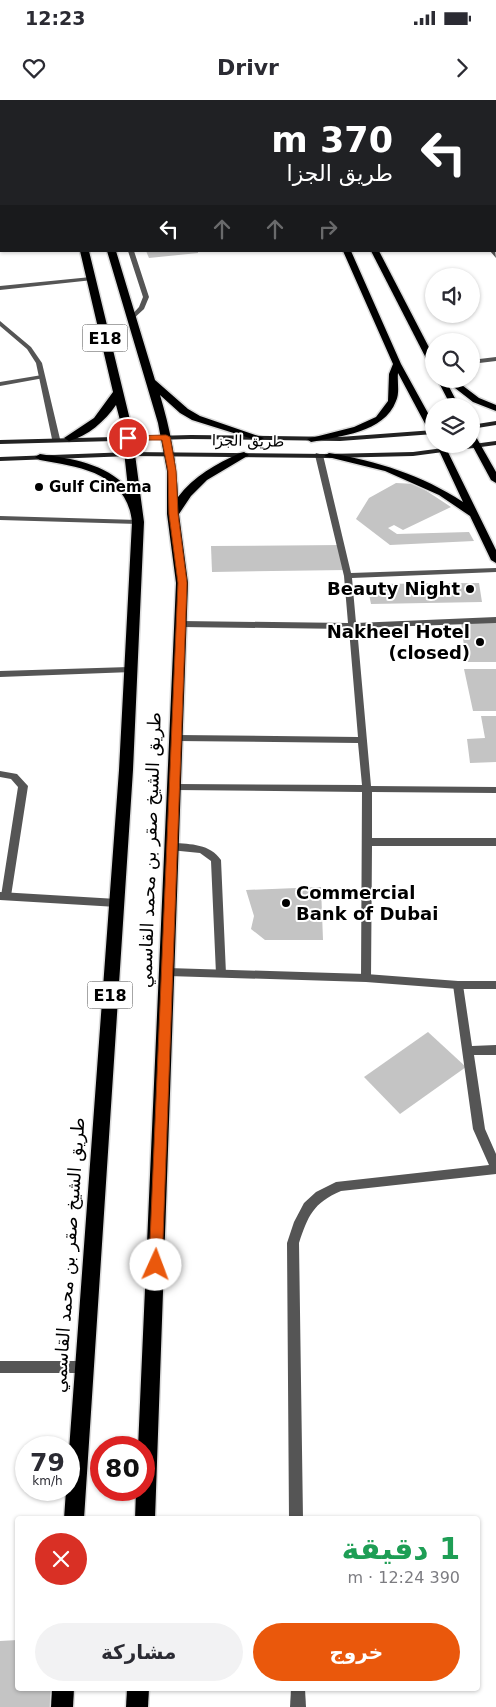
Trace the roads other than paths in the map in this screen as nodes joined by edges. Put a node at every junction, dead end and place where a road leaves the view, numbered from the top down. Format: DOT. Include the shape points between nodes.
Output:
graph roads {
  1 [pos="84,252"];
  2 [pos="111,252"];
  3 [pos="131,252"];
  4 [pos="347,252"];
  5 [pos="376,252"];
  6 [pos="91,279"];
  7 [pos="0,288"];
  8 [pos="132,318"];
  9 [pos="0,323"];
  10 [pos="425,348"];
  11 [pos="496,359"];
  12 [pos="480,361"];
  13 [pos="397,364"];
  14 [pos="42,377"];
  15 [pos="151,382"];
  16 [pos="0,384"];
  17 [pos="461,388"];
  18 [pos="118,393"];
  19 [pos="496,408"];
  20 [pos="425,415"];
  21 [pos="496,423"];
  22 [pos="480,426"];
  23 [pos="425,433"];
  24 [pos="166,437"];
  25 [pos="69,438"];
  26 [pos="128,438"];
  27 [pos="259,438"];
  28 [pos="56,439"];
  29 [pos="311,439"];
  30 [pos="0,442"];
  31 [pos="496,443"];
  32 [pos="480,446"];
  33 [pos="425,451"];
  34 [pos="480,451"];
  35 [pos="445,453"];
  36 [pos="130,454"];
  37 [pos="169,454"];
  38 [pos="244,455"];
  39 [pos="318,455"];
  40 [pos="329,456"];
  41 [pos="40,457"];
  42 [pos="0,459"];
  43 [pos="496,480"];
  44 [pos="138,514"];
  45 [pos="173,514"];
  46 [pos="476,516"];
  47 [pos="0,518"];
  48 [pos="496,560"];
  49 [pos="496,570"];
  50 [pos="348,576"];
  51 [pos="496,620"];
  52 [pos="181,624"];
  53 [pos="352,626"];
  54 [pos="130,670"];
  55 [pos="0,674"];
  56 [pos="177,738"];
  57 [pos="363,740"];
  58 [pos="0,774"];
  59 [pos="176,787"];
  60 [pos="367,790"];
  61 [pos="496,790"];
  62 [pos="367,842"];
  63 [pos="496,842"];
  64 [pos="173,847"];
  65 [pos="3,896"];
  66 [pos="117,904"];
  67 [pos="168,972"];
  68 [pos="220,974"];
  69 [pos="366,978"];
  70 [pos="458,985"];
  71 [pos="496,986"];
  72 [pos="496,1050"];
  73 [pos="468,1051"];
  74 [pos="496,1168"];
  75 [pos="0,1367"];
  76 [pos="84,1367"];
  77 [pos="74,1516"];
  78 [pos="145,1516"];
  79 [pos="296,1516"];
  80 [pos="63,1691"];
  81 [pos="138,1691"];
  82 [pos="298,1691"];
  83 [pos="62,1707"];
  84 [pos="137,1707"];
  85 [pos="298,1707"];
  1 -- 6 [label="highway, طريق الشيخ صقر بن محمد القاسمي / E18"];
  2 -- 8 [label="highway, طريق الشيخ صقر بن محمد القاسمي / E18"];
  3 -- 8 [label="street" via="146,297 142,308"];
  4 -- 13 [label="main road"];
  5 -- 10 [label="main road"];
  6 -- 7 [label="street"];
  6 -- 18 [label="highway, طريق الشيخ صقر بن محمد القاسمي / E18"];
  8 -- 15 [label="highway, طريق الشيخ صقر بن محمد القاسمي / E18"];
  9 -- 14 [label="street" via="30,348"];
  11 -- 12 [label="street"];
  13 -- 20 [label="main road"];
  13 -- 29 [label="main road" via="392,378 393,400 383,414 359,428"];
  14 -- 16 [label="street"];
  14 -- 28 [label="street"];
  15 -- 24 [label="highway, طريق الشيخ صقر بن محمد القاسمي / E18"];
  15 -- 27 [label="highway" via="196,418"];
  17 -- 19 [label="main road" via="476,400"];
  18 -- 25 [label="highway" via="106,415"];
  18 -- 26 [label="highway, طريق الشيخ صقر بن محمد القاسمي / E18"];
  21 -- 22 [label="main road"];
  23 -- 29 [label="main road, طريق الجزا" via="371,439"];
  24 -- 26 [label="main road, طريق الجزا"];
  24 -- 27 [label="main road, طريق الجزا"];
  24 -- 37 [label="highway, طريق الشيخ صقر بن محمد القاسمي / E18"];
  25 -- 26 [label="main road, طريق الجزا"];
  25 -- 28 [label="main road, طريق الجزا"];
  26 -- 36 [label="highway, طريق الشيخ صقر بن محمد القاسمي / E18"];
  27 -- 29 [label="main road, طريق الجزا"];
  28 -- 30 [label="main road, طريق الجزا"];
  31 -- 32 [label="main road, طريق الجزا"];
  33 -- 40 [label="main road, طريق الجزا"];
  34 -- 43 [label="main road"];
  35 -- 46 [label="main road"];
  36 -- 37 [label="main road, طريق الجزا"];
  36 -- 41 [label="main road, طريق الجزا"];
  36 -- 44 [label="highway, طريق الشيخ صقر بن محمد القاسمي / E18"];
  37 -- 38 [label="main road, طريق الجزا"];
  37 -- 45 [label="highway, طريق الشيخ صقر بن محمد القاسمي / E18"];
  38 -- 39 [label="main road, طريق الجزا"];
  38 -- 45 [label="highway" via="204,476 181,500"];
  39 -- 40 [label="main road, طريق الجزا"];
  39 -- 50 [label="street"];
  40 -- 46 [label="main road" via="374,464 416,478 459,502"];
  41 -- 42 [label="main road, طريق الجزا"];
  41 -- 44 [label="highway" via="106,472 118,481"];
  44 -- 47 [label="street"];
  44 -- 54 [label="highway, طريق الشيخ صقر بن محمد القاسمي / E18"];
  45 -- 52 [label="highway, طريق الشيخ صقر بن محمد القاسمي / E18" via="182,583"];
  46 -- 48 [label="main road"];
  49 -- 50 [label="street"];
  50 -- 53 [label="street"];
  51 -- 53 [label="street"];
  52 -- 53 [label="street"];
  52 -- 56 [label="highway, طريق الشيخ صقر بن محمد القاسمي / E18"];
  53 -- 57 [label="street"];
  54 -- 55 [label="street"];
  54 -- 66 [label="highway, طريق الشيخ صقر بن محمد القاسمي / E18"];
  56 -- 57 [label="street"];
  56 -- 59 [label="highway, طريق الشيخ صقر بن محمد القاسمي / E18"];
  57 -- 60 [label="street"];
  58 -- 65 [label="street" via="14,776 23,786"];
  59 -- 60 [label="street"];
  59 -- 64 [label="highway, طريق الشيخ صقر بن محمد القاسمي / E18"];
  60 -- 61 [label="street"];
  60 -- 62 [label="street"];
  62 -- 63 [label="street"];
  62 -- 69 [label="street"];
  64 -- 67 [label="highway, طريق الشيخ صقر بن محمد القاسمي / E18"];
  64 -- 68 [label="street" via="201,849 216,860"];
  65 -- 66 [label="street"];
  66 -- 76 [label="highway, طريق الشيخ صقر بن محمد القاسمي / E18"];
  67 -- 68 [label="street"];
  67 -- 78 [label="highway, طريق الشيخ صقر بن محمد القاسمي / E18"];
  68 -- 69 [label="street"];
  69 -- 70 [label="street"];
  70 -- 71 [label="street"];
  70 -- 73 [label="street"];
  72 -- 73 [label="street"];
  73 -- 74 [label="street" via="479,1129"];
  74 -- 79 [label="street" via="340,1186 319,1194 303,1212 293,1243"];
  75 -- 76 [label="street"];
  76 -- 77 [label="highway, طريق الشيخ صقر بن محمد القاسمي / E18"];
  80 -- 83 [label="highway"];
  81 -- 84 [label="highway"];
  82 -- 85 [label="street"];
}
